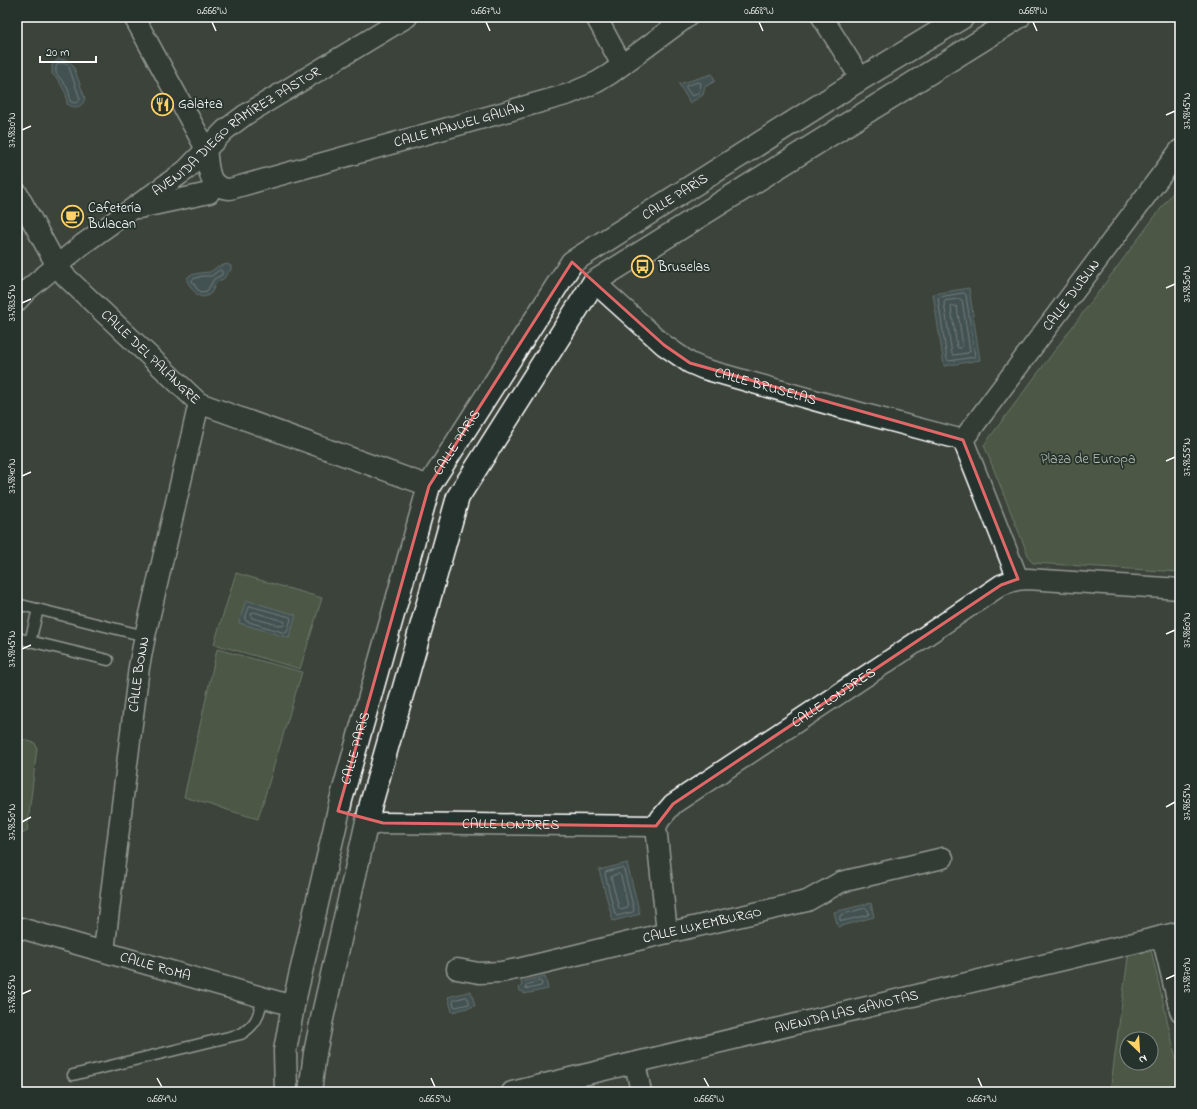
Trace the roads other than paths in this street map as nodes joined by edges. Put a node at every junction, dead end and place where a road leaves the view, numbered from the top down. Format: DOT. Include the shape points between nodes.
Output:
graph roads {
  1 [pos="134,17"];
  2 [pos="596,17"];
  3 [pos="686,17"];
  4 [pos="822,17"];
  5 [pos="963,17"];
  6 [pos="1018,17"];
  7 [pos="404,18"];
  8 [pos="993,24"];
  9 [pos="622,65"];
  10 [pos="861,79"];
  11 [pos="206,149"];
  12 [pos="1180,150"];
  13 [pos="214,183"];
  14 [pos="17,193"];
  15 [pos="132,209"];
  16 [pos="572,262"];
  17 [pos="58,266"];
  18 [pos="594,282"];
  19 [pos="17,301"];
  20 [pos="199,403"];
  21 [pos="963,440"];
  22 [pos="429,486"];
  23 [pos="458,497"];
  24 [pos="1018,579"];
  25 [pos="1180,589"];
  26 [pos="17,604"];
  27 [pos="38,609"];
  28 [pos="145,636"];
  29 [pos="17,638"];
  30 [pos="30,642"];
  31 [pos="108,660"];
  32 [pos="336,821"];
  33 [pos="372,823"];
  34 [pos="656,826"];
  35 [pos="943,858"];
  36 [pos="17,927"];
  37 [pos="667,933"];
  38 [pos="1171,934"];
  39 [pos="104,951"];
  40 [pos="457,970"];
  41 [pos="263,998"];
  42 [pos="293,1006"];
  43 [pos="1180,1012"];
  44 [pos="323,1014"];
  45 [pos="635,1062"];
  46 [pos="74,1075"];
  47 [pos="286,1092"];
  48 [pos="310,1092"];
  49 [pos="512,1092"];
  50 [pos="641,1092"];
  1 -- 11 [label="street"];
  2 -- 9 [label="street"];
  3 -- 9 [label="street, CALLE MANUEL GALIÁN"];
  4 -- 10 [label="street"];
  5 -- 10 [label="main road, CALLE PARÍS"];
  6 -- 8 [label="main road, CALLE PARÍS"];
  7 -- 11 [label="street, AVENIDA DIEGO RAMÍREZ PASTOR" via="245,115"];
  8 -- 18 [label="main road, CALLE PARÍS"];
  9 -- 13 [label="street, CALLE MANUEL GALIÁN" via="597,82 569,94 230,189"];
  10 -- 16 [label="main road, CALLE PARÍS"];
  11 -- 13 [label="street" via="208,172"];
  11 -- 15 [label="street, AVENIDA DIEGO RAMÍREZ PASTOR" via="186,170"];
  12 -- 21 [label="street, CALLE DUBLIN"];
  13 -- 15 [label="street" via="209,192"];
  14 -- 17 [label="street, CALLE DEL PALANGRE"];
  15 -- 17 [label="street, AVENIDA DIEGO RAMÍREZ PASTOR" via="83,244"];
  16 -- 18 [label="main road"];
  16 -- 22 [label="main road, CALLE PARÍS"];
  17 -- 19 [label="street, AVENIDA DIEGO RAMÍREZ PASTOR"];
  17 -- 20 [label="street, CALLE DEL PALANGRE" via="79,290"];
  18 -- 21 [label="street, CALLE BRUSELAS" via="664,346 690,363 842,408"];
  18 -- 23 [label="main road, CALLE PARÍS"];
  20 -- 22 [label="street, CALLE DEL PALANGRE"];
  20 -- 28 [label="street, CALLE BONN"];
  21 -- 24 [label="street"];
  22 -- 23 [label="main road"];
  22 -- 32 [label="main road, CALLE PARÍS"];
  23 -- 33 [label="main road, CALLE PARÍS"];
  24 -- 25 [label="street, CALLE LONDRES"];
  24 -- 34 [label="street, CALLE LONDRES" via="1001,585 673,804"];
  26 -- 27 [label="lane"];
  27 -- 28 [label="lane"];
  27 -- 30 [label="lane"];
  28 -- 39 [label="street, CALLE BONN"];
  29 -- 30 [label="lane"];
  30 -- 31 [label="lane"];
  32 -- 33 [label="main road"];
  32 -- 42 [label="main road, CALLE PARÍS"];
  33 -- 34 [label="street, CALLE LONDRES"];
  33 -- 44 [label="main road, CALLE PARÍS"];
  34 -- 37 [label="street"];
  35 -- 37 [label="street, CALLE LUXEMBURGO" via="841,882 807,900"];
  36 -- 39 [label="street, CALLE ROMA"];
  37 -- 40 [label="street, CALLE LUXEMBURGO" via="501,972"];
  38 -- 43 [label="street"];
  38 -- 45 [label="street, AVENIDA LAS GAVIOTAS"];
  39 -- 41 [label="street, CALLE ROMA"];
  41 -- 42 [label="street, CALLE ROMA"];
  41 -- 46 [label="lane" via="258,1018 241,1034"];
  42 -- 44 [label="main road"];
  42 -- 47 [label="main road, CALLE PARÍS" via="285,1050"];
  44 -- 48 [label="main road, CALLE PARÍS"];
  45 -- 49 [label="street, AVENIDA LAS GAVIOTAS"];
  45 -- 50 [label="street"];
}
